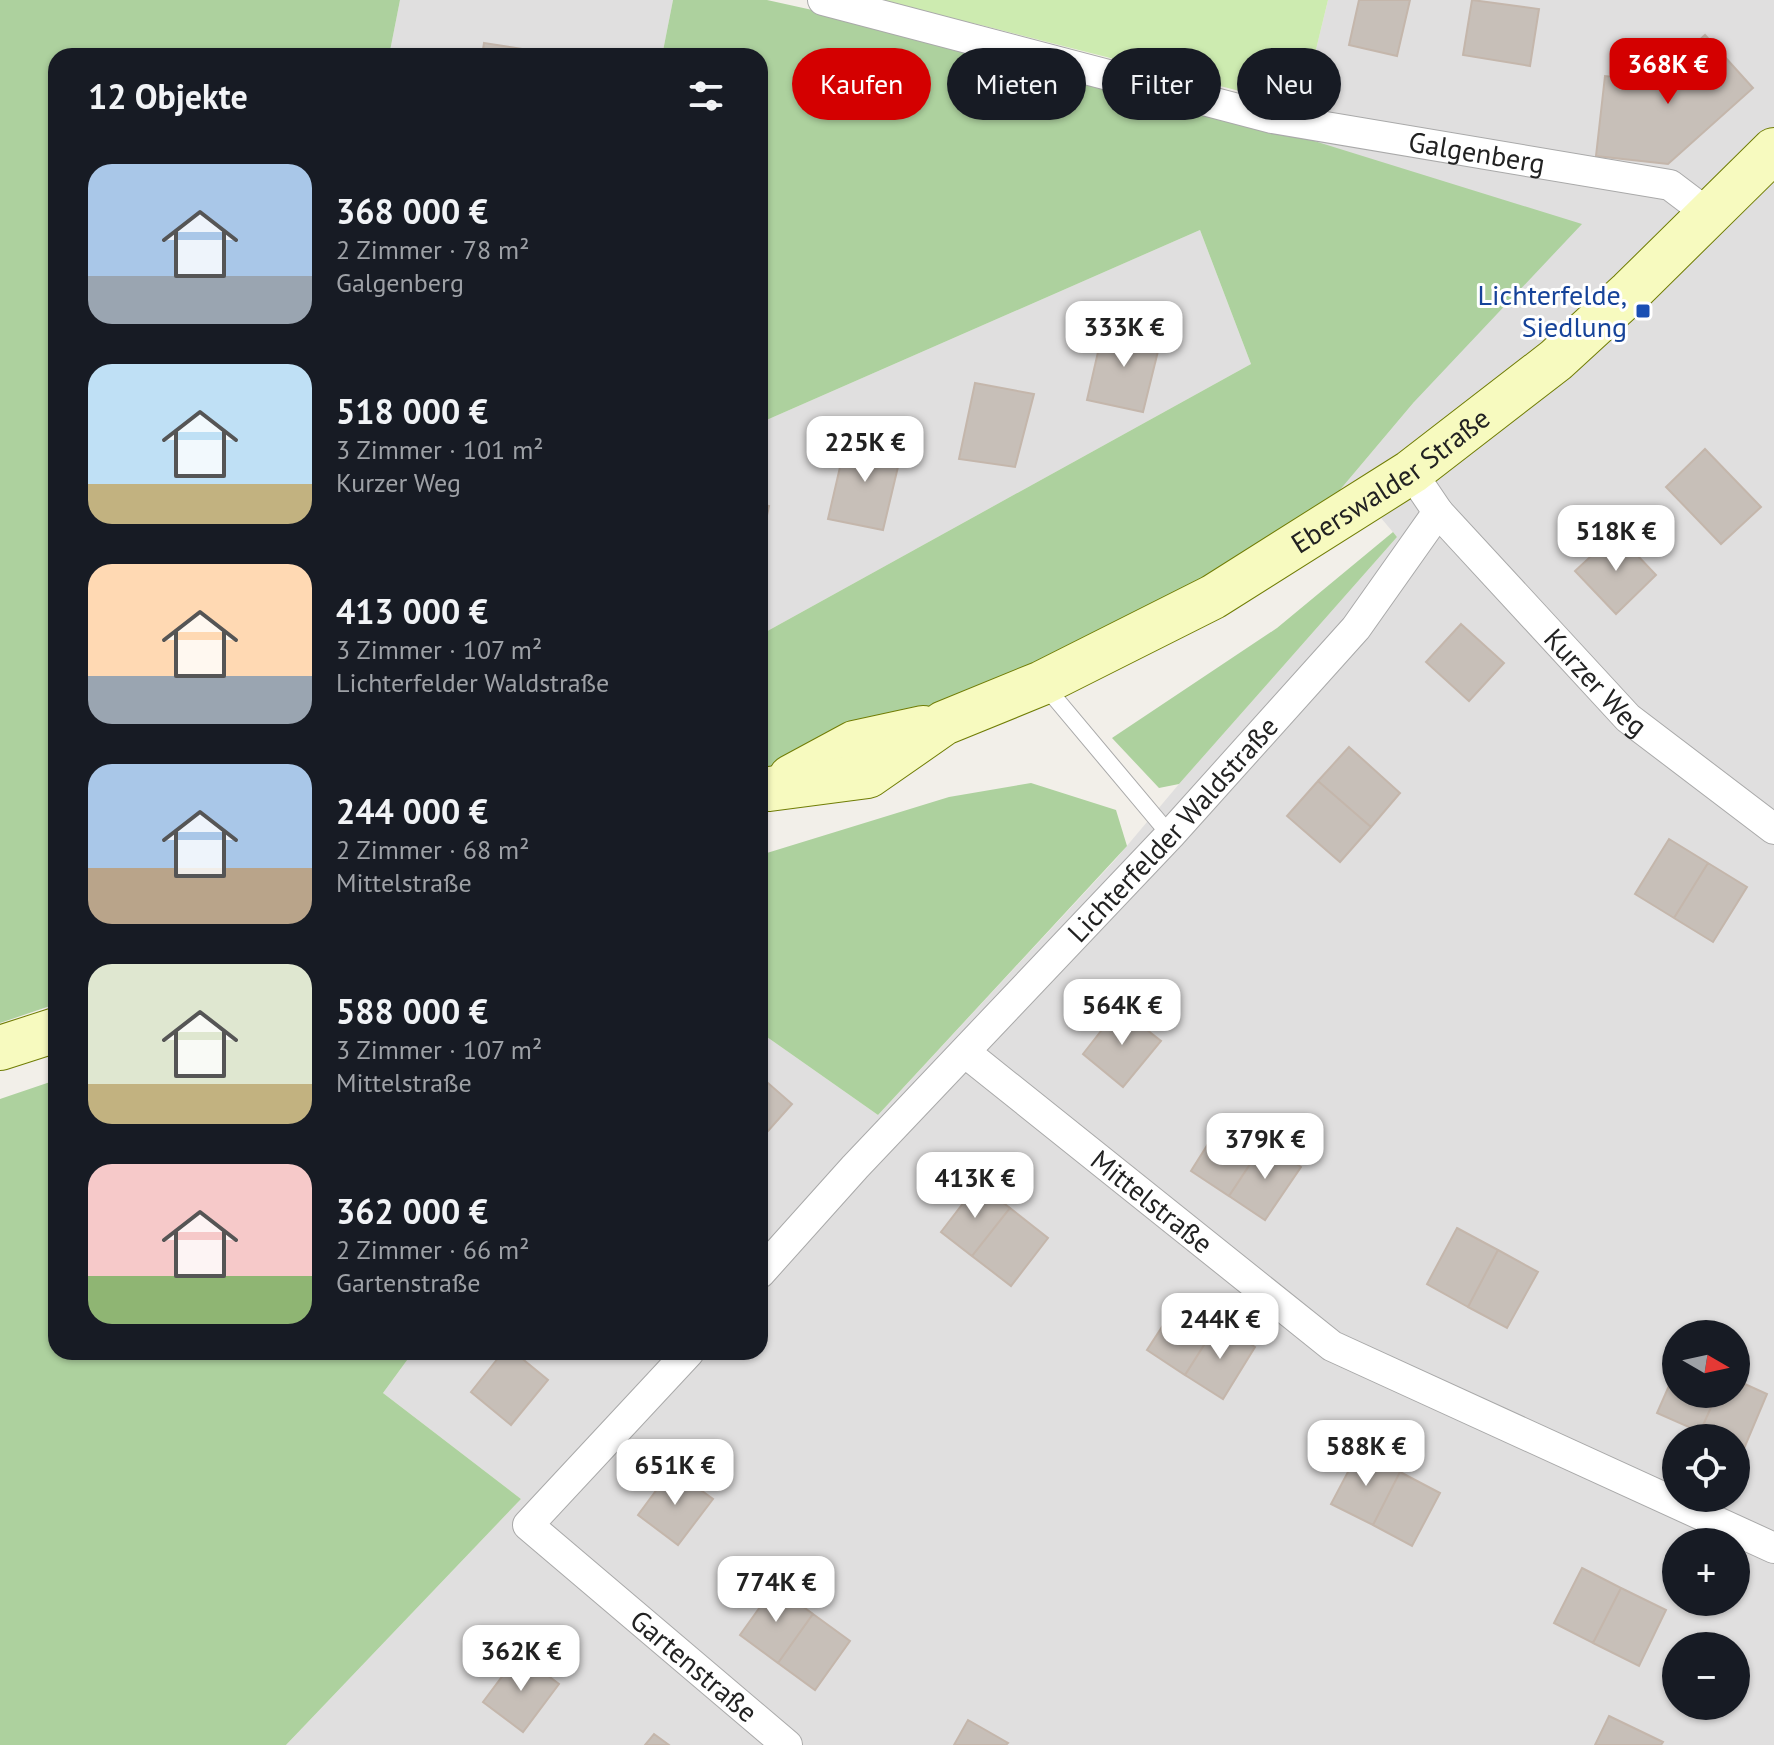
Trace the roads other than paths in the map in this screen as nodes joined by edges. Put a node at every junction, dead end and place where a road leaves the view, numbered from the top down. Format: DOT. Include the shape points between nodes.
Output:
graph roads {
  1 [pos="823,0"];
  2 [pos="1771,160"];
  3 [pos="1707,213"];
  4 [pos="1411,472"];
  5 [pos="1438,512"];
  6 [pos="1042,683"];
  7 [pos="768,789"];
  8 [pos="1774,829"];
  9 [pos="1170,835"];
  10 [pos="48,1033"];
  11 [pos="0,1048"];
  12 [pos="966,1053"];
  13 [pos="768,1264"];
  14 [pos="682,1360"];
  15 [pos="1774,1548"];
  16 [pos="787,1745"];
  1 -- 3 [label="street, Galgenberg" via="1272,118 1670,185"];
  2 -- 3 [label="main road, Eberswalder Straße"];
  3 -- 4 [label="main road, Eberswalder Straße" via="1556,360"];
  4 -- 5 [label="street"];
  4 -- 6 [label="main road, Eberswalder Straße" via="1213,597"];
  5 -- 8 [label="street, Kurzer Weg" via="1628,718"];
  5 -- 9 [label="street, Lichterfelder Waldstraße" via="1356,628"];
  6 -- 7 [label="main road, Eberswalder Straße" via="944,723 854,743"];
  6 -- 9 [label="lane"];
  9 -- 12 [label="street, Lichterfelder Waldstraße"];
  10 -- 11 [label="main road"];
  12 -- 13 [label="street, Lichterfelder Waldstraße"];
  12 -- 15 [label="street, Mittelstraße" via="1332,1346"];
  14 -- 16 [label="street, Gartenstraße" via="528,1525"];
}
